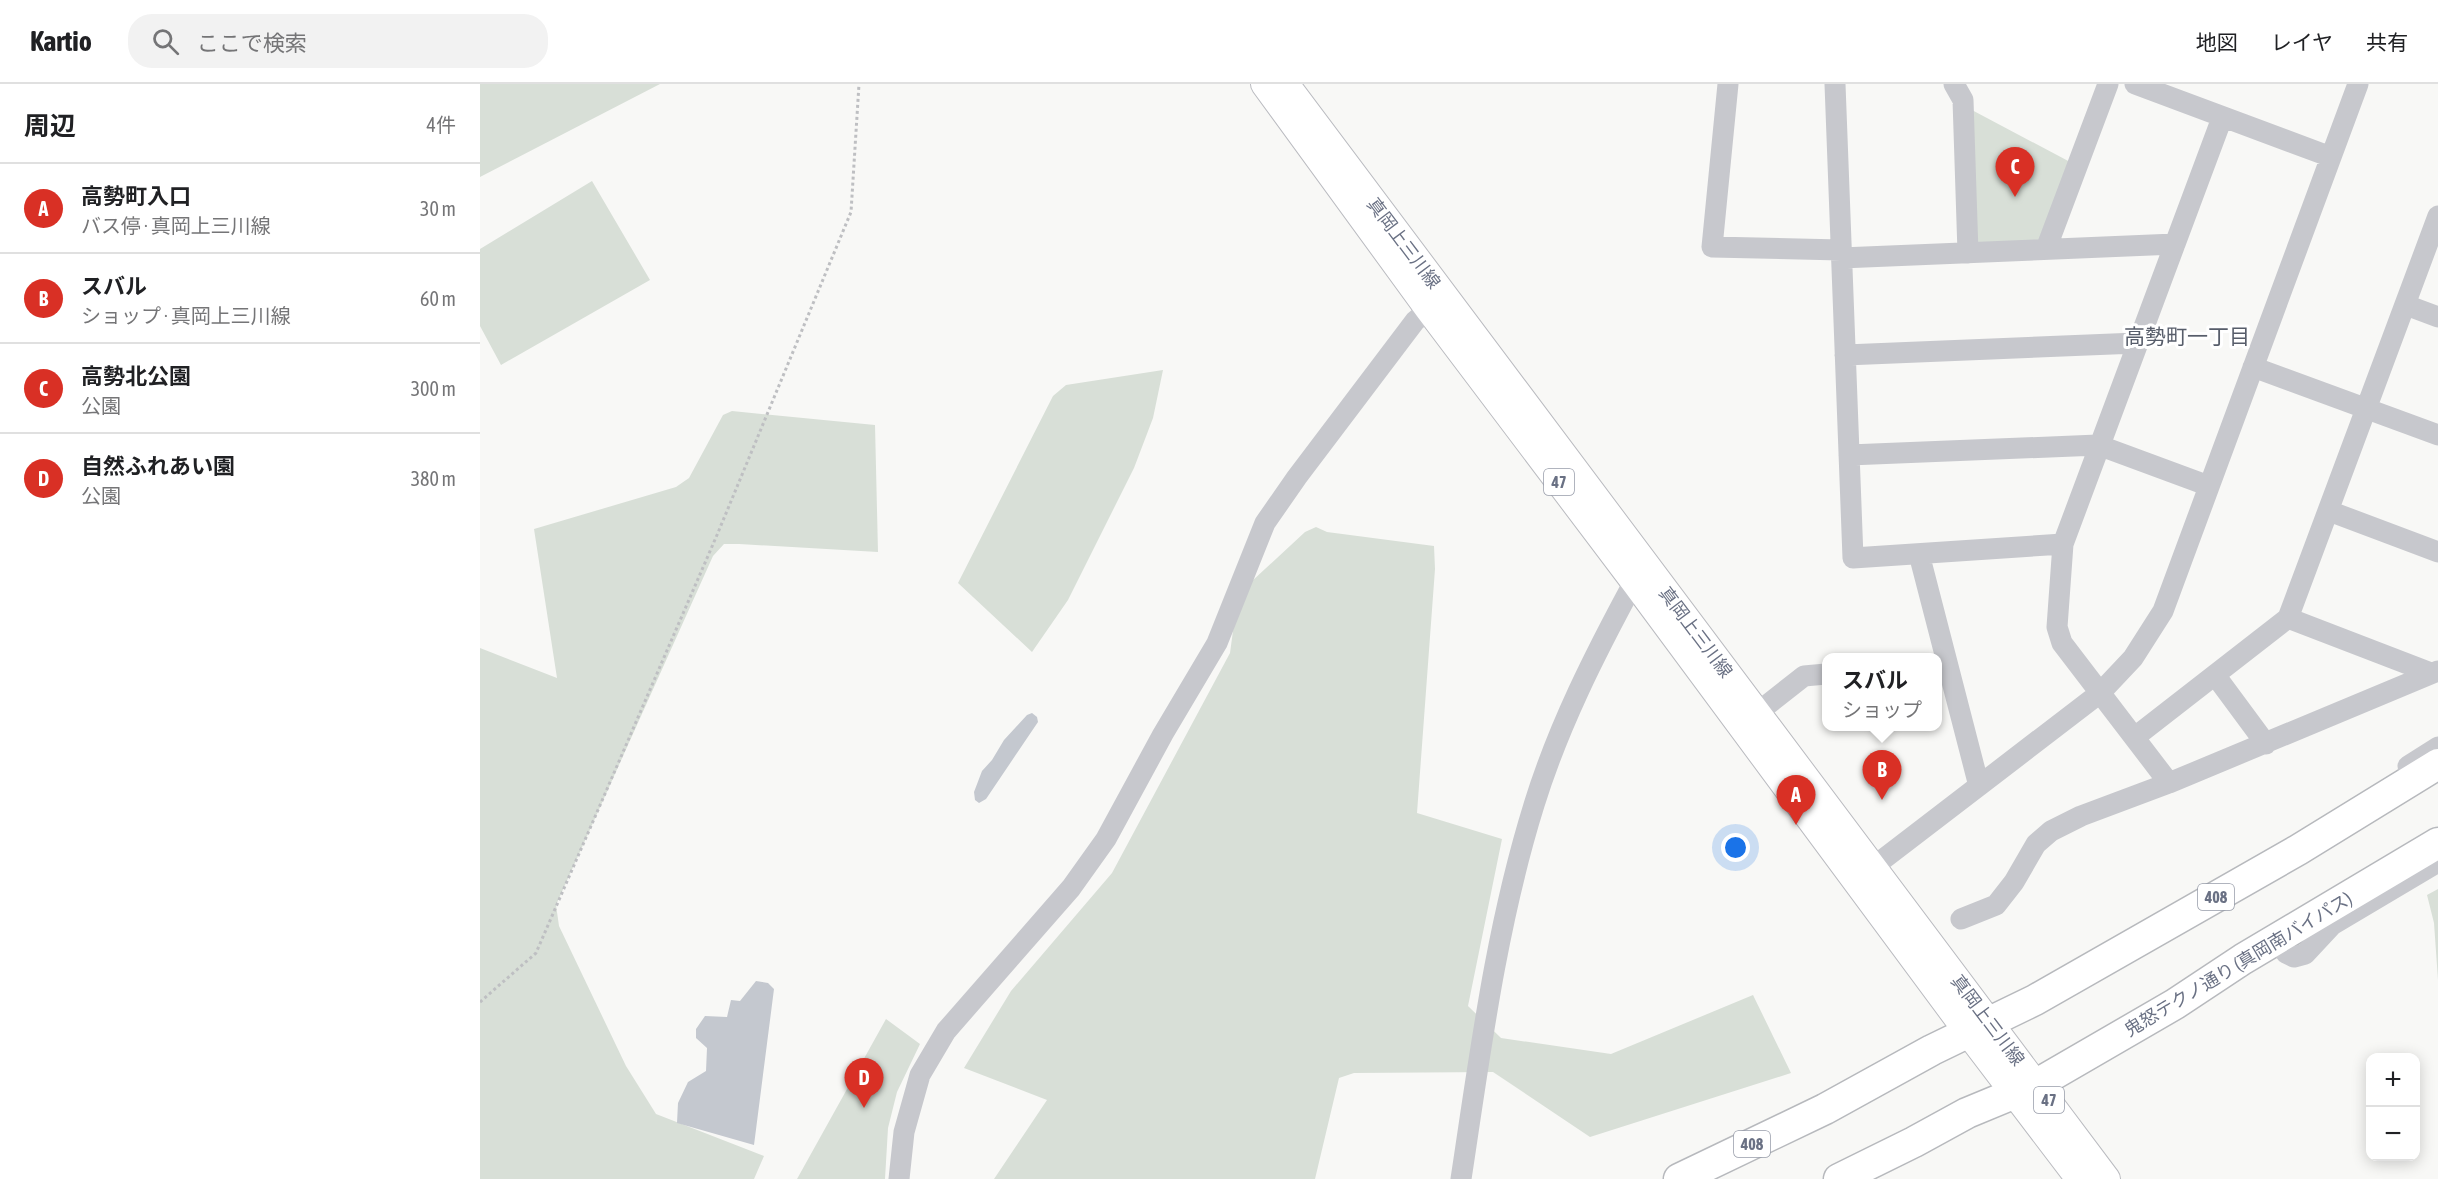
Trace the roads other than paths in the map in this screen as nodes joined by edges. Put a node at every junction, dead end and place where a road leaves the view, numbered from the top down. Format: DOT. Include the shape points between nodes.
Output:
graph roads {
  1 [pos="1264,84"];
  2 [pos="1286,84"];
  3 [pos="1728,84"];
  4 [pos="1835,84"];
  5 [pos="1954,84"];
  6 [pos="2108,84"];
  7 [pos="2135,84"];
  8 [pos="2358,84"];
  9 [pos="2222,118"];
  10 [pos="2331,157"];
  11 [pos="2438,216"];
  12 [pos="2175,244"];
  13 [pos="2046,249"];
  14 [pos="1968,253"];
  15 [pos="1841,254"];
  16 [pos="1436,303"];
  17 [pos="2406,305"];
  18 [pos="2438,317"];
  19 [pos="2137,343"];
  20 [pos="1845,355"];
  21 [pos="2253,368"];
  22 [pos="2367,409"];
  23 [pos="2438,435"];
  24 [pos="2098,445"];
  25 [pos="1849,455"];
  26 [pos="2209,486"];
  27 [pos="2329,511"];
  28 [pos="2063,544"];
  29 [pos="2438,552"];
  30 [pos="1919,554"];
  31 [pos="1634,582"];
  32 [pos="2288,618"];
  33 [pos="1940,653"];
  34 [pos="1943,665"];
  35 [pos="2434,672"];
  36 [pos="1822,674"];
  37 [pos="2215,675"];
  38 [pos="2100,693"];
  39 [pos="1757,713"];
  40 [pos="2135,736"];
  41 [pos="2266,744"];
  42 [pos="2438,747"];
  43 [pos="2438,764"];
  44 [pos="2382,782"];
  45 [pos="2169,783"];
  46 [pos="1978,786"];
  47 [pos="2438,843"];
  48 [pos="2438,862"];
  49 [pos="1864,873"];
  50 [pos="1961,919"];
  51 [pos="2278,939"];
  52 [pos="1978,1027"];
  53 [pos="2026,1088"];
  54 [pos="1914,1142"];
  55 [pos="899,1179"];
  56 [pos="1461,1179"];
  57 [pos="1679,1179"];
  58 [pos="1839,1179"];
  59 [pos="1869,1179"];
  60 [pos="2079,1179"];
  61 [pos="2107,1179"];
  1 -- 16 [label="main road, 真岡上三川線 / 47"];
  2 -- 16 [label="main road, 真岡上三川線 / 47"];
  3 -- 15 [label="street" via="1712,247"];
  4 -- 15 [label="street"];
  5 -- 14 [label="street" via="1963,100"];
  6 -- 13 [label="street"];
  7 -- 9 [label="street"];
  8 -- 10 [label="street"];
  9 -- 10 [label="street"];
  9 -- 12 [label="street"];
  10 -- 21 [label="street"];
  11 -- 17 [label="street"];
  12 -- 13 [label="street"];
  12 -- 19 [label="street"];
  13 -- 14 [label="street"];
  14 -- 15 [label="street"];
  15 -- 20 [label="street"];
  16 -- 31 [label="main road, 真岡上三川線 / 47"];
  16 -- 39 [label="main road, 真岡上三川線 / 47"];
  16 -- 55 [label="street" via="1415,321 1265,523 1217,643 1106,839 1071,888 946,1030 920,1075 904,1132"];
  17 -- 18 [label="street"];
  17 -- 22 [label="street"];
  19 -- 20 [label="street"];
  19 -- 24 [label="street"];
  20 -- 25 [label="street"];
  21 -- 22 [label="street"];
  21 -- 26 [label="street"];
  22 -- 23 [label="street"];
  22 -- 27 [label="street"];
  24 -- 25 [label="street"];
  24 -- 26 [label="street"];
  24 -- 28 [label="street"];
  25 -- 30 [label="street" via="1853,558"];
  26 -- 38 [label="street" via="2163,611 2133,658"];
  27 -- 29 [label="street"];
  27 -- 32 [label="street"];
  28 -- 30 [label="street"];
  28 -- 38 [label="street" via="2057,627 2062,643"];
  30 -- 33 [label="street"];
  31 -- 49 [label="main road, 真岡上三川線 / 47"];
  31 -- 56 [label="street" via="1592,661 1534,805 1512,886 1490,994"];
  32 -- 35 [label="street"];
  32 -- 37 [label="street"];
  34 -- 46 [label="street"];
  35 -- 41 [label="street"];
  36 -- 39 [label="street" via="1804,676"];
  37 -- 40 [label="street"];
  37 -- 41 [label="street"];
  38 -- 40 [label="street"];
  38 -- 46 [label="street"];
  39 -- 49 [label="main road, 真岡上三川線 / 47"];
  40 -- 45 [label="street"];
  41 -- 45 [label="street"];
  42 -- 44 [label="street"];
  43 -- 52 [label="highway, 408" via="2298,850 2035,1000"];
  45 -- 50 [label="street" via="2051,831 2036,844 1996,905"];
  46 -- 49 [label="street"];
  47 -- 51 [label="highway, 鬼怒テクノ通り (真岡南バイパス)"];
  48 -- 51 [label="street" via="2332,926 2305,954 2294,957 2286,953"];
  49 -- 52 [label="main road, 真岡上三川線 / 47"];
  51 -- 53 [label="highway, 鬼怒テクノ通り (真岡南バイパス)" via="2175,1004"];
  52 -- 53 [label="main road, 真岡上三川線 / 47"];
  52 -- 57 [label="highway, 408" via="1825,1109"];
  53 -- 54 [label="highway, 鬼怒テクノ通り (真岡南バイパス)" via="1967,1113"];
  53 -- 60 [label="main road, 真岡上三川線 / 47"];
  53 -- 61 [label="main road, 真岡上三川線 / 47"];
  54 -- 58 [label="highway, 鬼怒テクノ通り (真岡南バイパス)"];
  54 -- 59 [label="street" via="1889,1168"];
}
